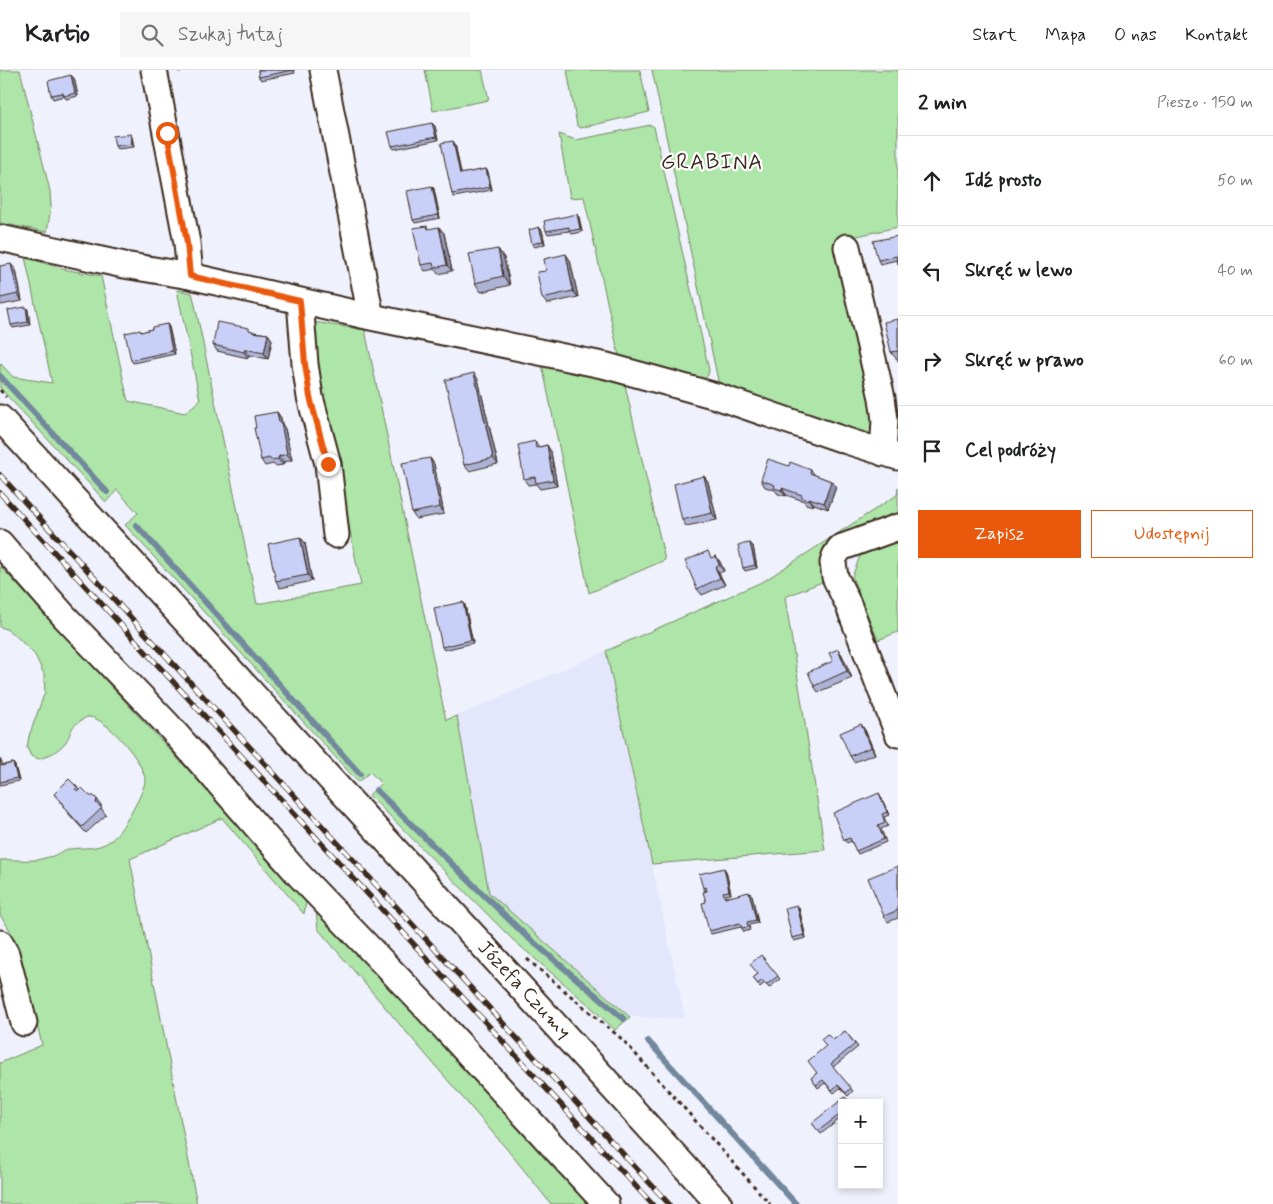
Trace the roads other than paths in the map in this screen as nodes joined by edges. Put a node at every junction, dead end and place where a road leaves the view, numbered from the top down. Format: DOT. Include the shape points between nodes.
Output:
graph roads {
  1 [pos="154,70"];
  2 [pos="323,70"];
  3 [pos="0,238"];
  4 [pos="847,247"];
  5 [pos="190,276"];
  6 [pos="300,301"];
  7 [pos="371,317"];
  8 [pos="0,418"];
  9 [pos="890,455"];
  10 [pos="898,527"];
  11 [pos="336,535"];
  12 [pos="0,543"];
  13 [pos="898,734"];
  14 [pos="0,943"];
  15 [pos="24,1023"];
  16 [pos="606,1204"];
  17 [pos="719,1204"];
  1 -- 5 [label="street" via="187,243"];
  2 -- 7 [label="street"];
  3 -- 5 [label="street"];
  4 -- 9 [label="street" via="882,398"];
  5 -- 6 [label="street"];
  6 -- 7 [label="street"];
  6 -- 11 [label="street" via="305,364 328,464"];
  7 -- 9 [label="street" via="607,366 716,396"];
  8 -- 17 [label="street, Józefa Czumy"];
  10 -- 13 [label="street" via="840,548 833,563 835,577"];
  12 -- 16 [label="street" via="168,725 299,875 421,1002"];
  14 -- 15 [label="street" via="6,954"];
}
